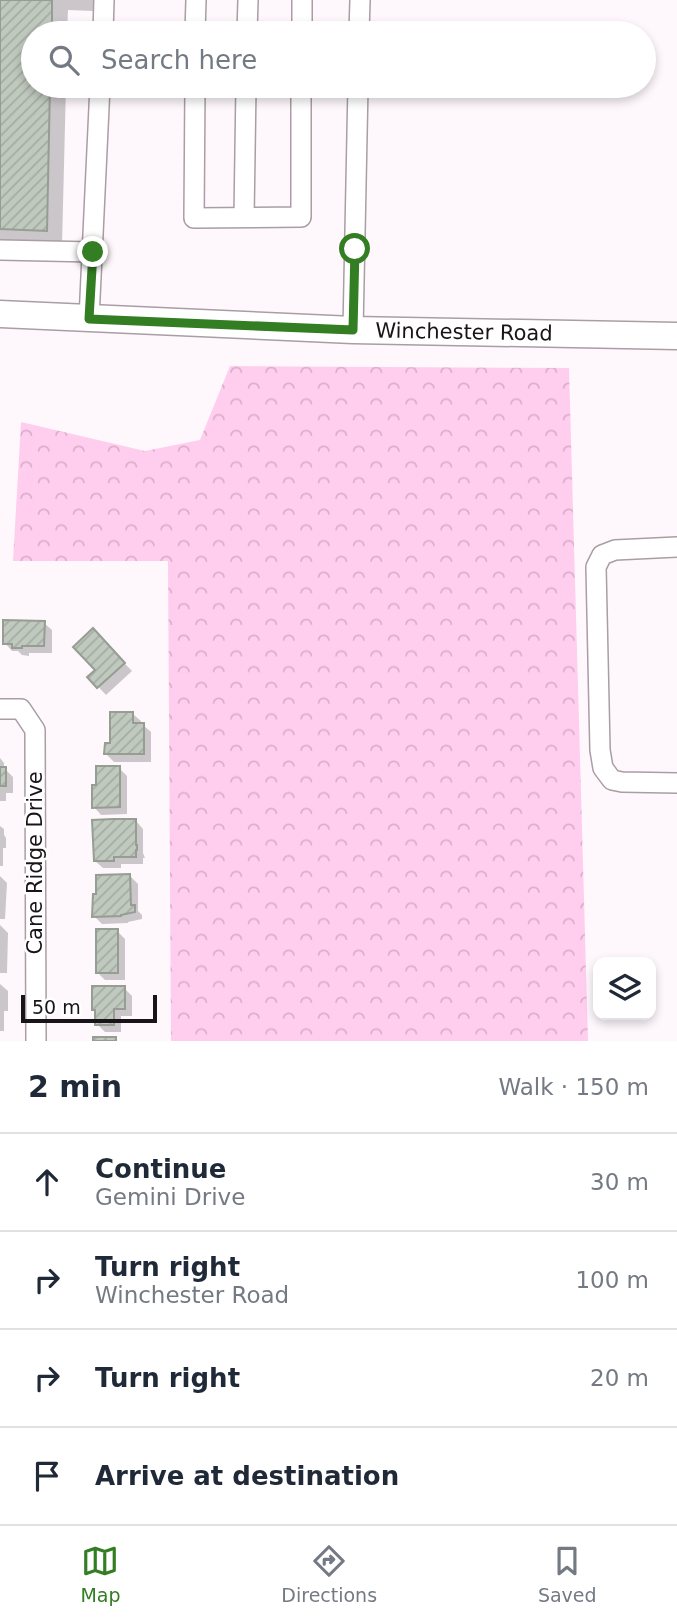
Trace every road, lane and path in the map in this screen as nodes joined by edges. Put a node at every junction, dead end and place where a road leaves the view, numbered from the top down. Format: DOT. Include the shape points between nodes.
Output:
graph roads {
  1 [pos="104,0"];
  2 [pos="195,0"];
  3 [pos="248,0"];
  4 [pos="302,0"];
  5 [pos="360,0"];
  6 [pos="103,21"];
  7 [pos="195,21"];
  8 [pos="247,21"];
  9 [pos="302,21"];
  10 [pos="359,21"];
  11 [pos="99,98"];
  12 [pos="195,98"];
  13 [pos="246,98"];
  14 [pos="302,98"];
  15 [pos="358,98"];
  16 [pos="244,218"];
  17 [pos="0,250"];
  18 [pos="93,252"];
  19 [pos="0,314"];
  20 [pos="89,319"];
  21 [pos="353,330"];
  22 [pos="677,336"];
  23 [pos="677,547"];
  24 [pos="0,709"];
  25 [pos="677,783"];
  26 [pos="36,1041"];
  1 -- 6 [label="street"];
  2 -- 7 [label="street"];
  3 -- 8 [label="street"];
  4 -- 9 [label="street"];
  5 -- 10 [label="street"];
  11 -- 18 [label="street"];
  12 -- 16 [label="street" via="194,218"];
  13 -- 16 [label="street"];
  14 -- 16 [label="street" via="301,218"];
  15 -- 21 [label="street"];
  17 -- 18 [label="street"];
  18 -- 20 [label="street"];
  19 -- 20 [label="main road, Winchester Road"];
  20 -- 21 [label="main road, Winchester Road"];
  21 -- 22 [label="main road, Winchester Road"];
  23 -- 25 [label="street" via="615,550 603,555 596,567 603,768 612,780"];
  24 -- 26 [label="street, Cane Ridge Drive" via="21,709 35,730"];
}
